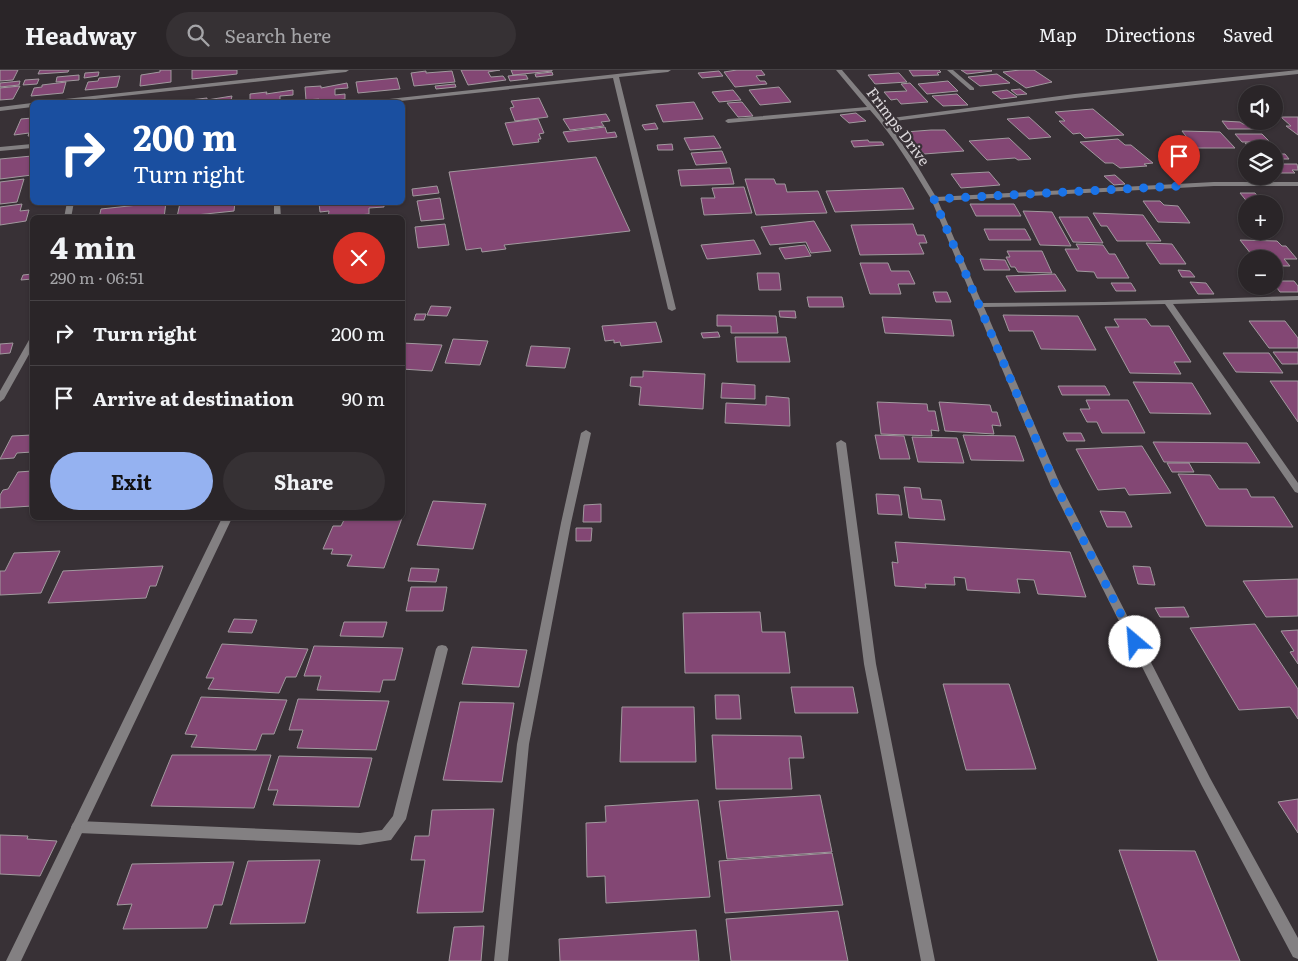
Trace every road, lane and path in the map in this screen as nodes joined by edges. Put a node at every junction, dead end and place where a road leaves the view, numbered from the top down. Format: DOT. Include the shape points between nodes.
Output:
graph roads {
  1 [pos="254,70"];
  2 [pos="346,70"];
  3 [pos="668,70"];
  4 [pos="839,70"];
  5 [pos="950,70"];
  6 [pos="1292,72"];
  7 [pos="616,77"];
  8 [pos="254,80"];
  9 [pos="972,89"];
  10 [pos="74,100"];
  11 [pos="399,100"];
  12 [pos="30,105"];
  13 [pos="871,108"];
  14 [pos="0,109"];
  15 [pos="728,121"];
  16 [pos="883,121"];
  17 [pos="30,146"];
  18 [pos="0,149"];
  19 [pos="1298,184"];
  20 [pos="934,199"];
  21 [pos="1298,298"];
  22 [pos="1167,302"];
  23 [pos="978,305"];
  24 [pos="672,309"];
  25 [pos="30,346"];
  26 [pos="0,399"];
  27 [pos="586,433"];
  28 [pos="841,443"];
  29 [pos="1298,490"];
  30 [pos="227,520"];
  31 [pos="442,649"];
  32 [pos="78,826"];
  33 [pos="1298,952"];
  34 [pos="12,961"];
  35 [pos="502,961"];
  36 [pos="928,961"];
  1 -- 8 [label="street"];
  2 -- 8 [label="street"];
  3 -- 7 [label="street"];
  4 -- 13 [label="street, Frimps Drive"];
  5 -- 9 [label="street"];
  6 -- 16 [label="street"];
  7 -- 11 [label="street"];
  7 -- 24 [label="street"];
  8 -- 10 [label="street"];
  12 -- 14 [label="street"];
  13 -- 15 [label="street"];
  13 -- 16 [label="street, Frimps Drive"];
  16 -- 20 [label="street, Frimps Drive"];
  17 -- 18 [label="street"];
  19 -- 20 [label="street" via="1214,184"];
  20 -- 23 [label="street, Frimps Drive"];
  21 -- 22 [label="street"];
  22 -- 23 [label="street"];
  22 -- 29 [label="street"];
  23 -- 33 [label="street, Frimps Drive" via="1055,484 1206,782"];
  25 -- 26 [label="street"];
  27 -- 35 [label="street" via="523,744"];
  28 -- 36 [label="street" via="870,664"];
  30 -- 32 [label="street"];
  31 -- 32 [label="street" via="399,819 386,836 360,839"];
  32 -- 34 [label="street"];
}
